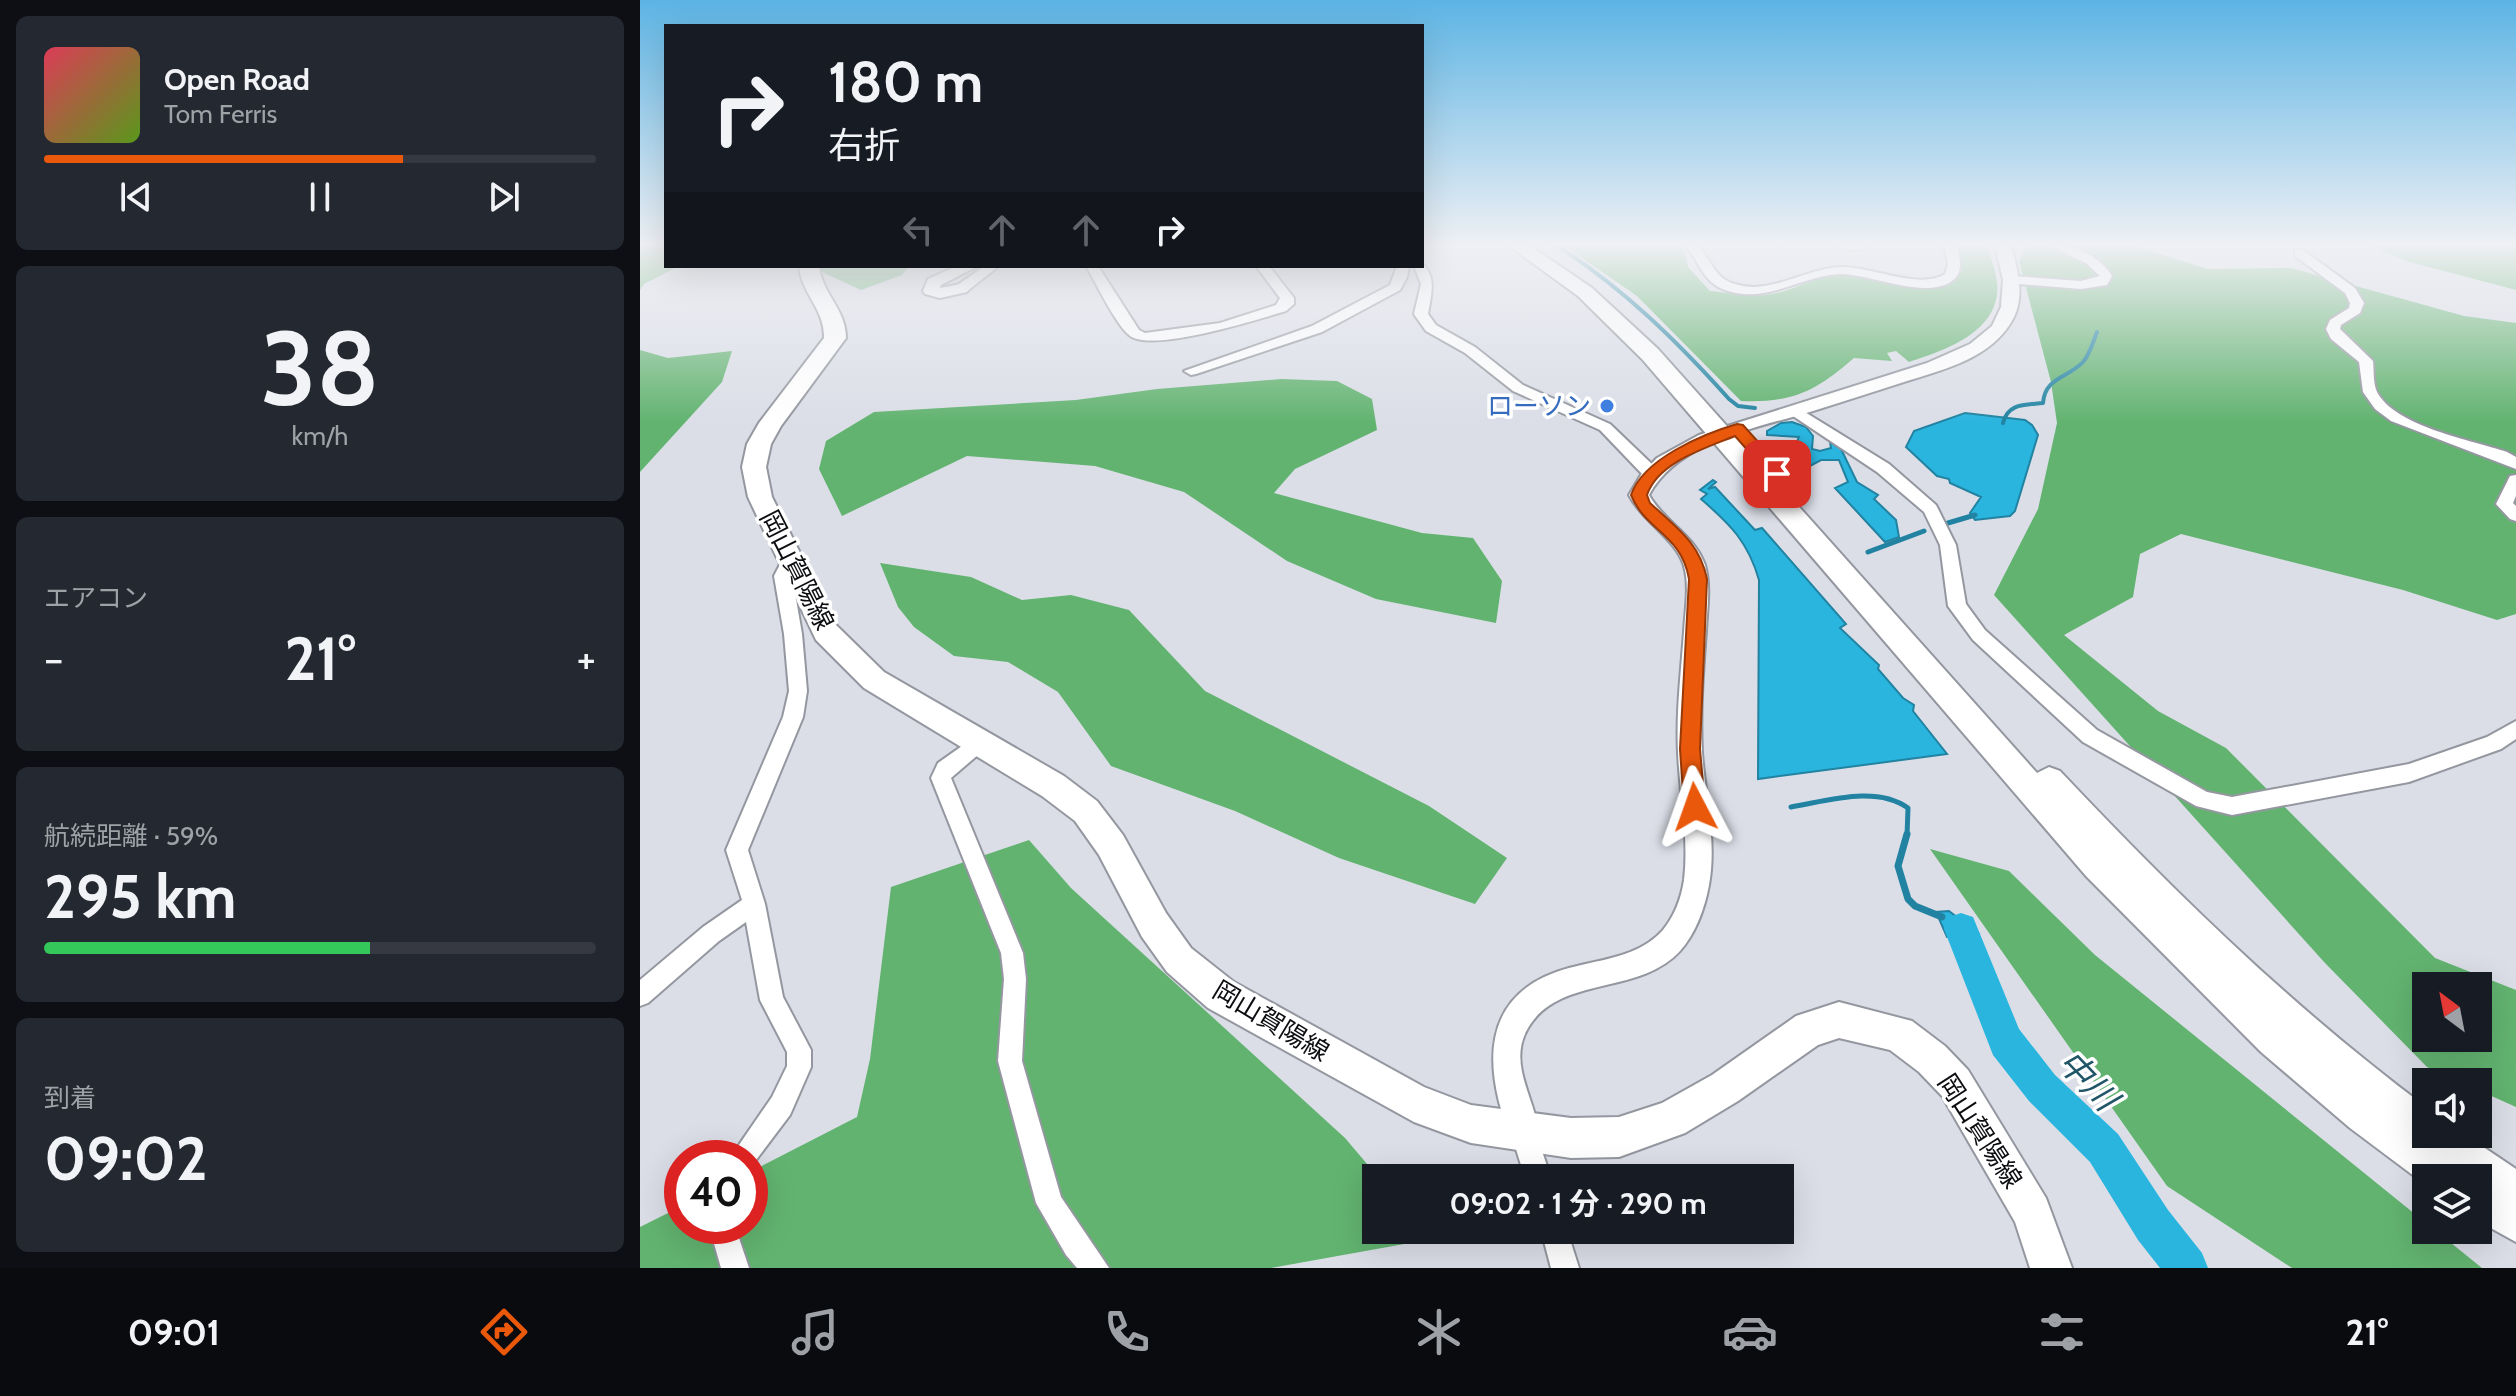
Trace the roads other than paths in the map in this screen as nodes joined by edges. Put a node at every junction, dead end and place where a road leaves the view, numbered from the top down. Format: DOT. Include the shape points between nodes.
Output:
graph roads {
  1 [pos="827,304"];
  2 [pos="1116,304"];
  3 [pos="1287,304"];
  4 [pos="1366,304"];
  5 [pos="1423,304"];
  6 [pos="1598,304"];
  7 [pos="1615,304"];
  8 [pos="2009,304"];
  9 [pos="2357,304"];
  10 [pos="1191,371"];
  11 [pos="1795,411"];
  12 [pos="1728,432"];
  13 [pos="2516,464"];
  14 [pos="1651,473"];
  15 [pos="2516,480"];
  16 [pos="2516,515"];
  17 [pos="792,557"];
  18 [pos="2516,729"];
  19 [pos="979,742"];
  20 [pos="754,904"];
  21 [pos="640,995"];
  22 [pos="2412,1121"];
  23 [pos="1524,1133"];
  24 [pos="756,1140"];
  25 [pos="2450,1148"];
  26 [pos="1534,1164"];
  27 [pos="2431,1164"];
  28 [pos="2516,1193"];
  29 [pos="2492,1206"];
  30 [pos="2516,1221"];
  31 [pos="728,1244"];
  32 [pos="1558,1244"];
  33 [pos="735,1268"];
  34 [pos="1095,1268"];
  35 [pos="1565,1268"];
  36 [pos="2051,1268"];
  1 -- 17 [label="main road, 岡山賀陽線" via="837,325 835,338 771,423 754,467 760,497"];
  2 -- 3 [label="street" via="1134,333 1144,337 1222,327"];
  4 -- 10 [label="street" via="1317,329"];
  5 -- 14 [label="street" via="1421,314 1431,328 1470,350 1518,388 1605,427"];
  6 -- 12 [label="main road"];
  7 -- 12 [label="main road"];
  8 -- 11 [label="street" via="2007,315 1979,346 1943,363"];
  9 -- 13 [label="street" via="2333,329 2366,361 2369,391 2376,401 2412,426"];
  11 -- 12 [label="street"];
  11 -- 18 [label="street" via="1883,468 1930,509 1948,545 1957,606 1979,635 2090,736 2203,800 2232,806 2409,773 2494,743"];
  12 -- 14 [label="street"];
  12 -- 22 [label="main road" via="2104,840 2279,1014"];
  12 -- 27 [label="main road" via="2098,865 2274,1039"];
  14 -- 23 [label="street" via="1639,495 1643,506 1686,545 1698,579 1690,749 1699,865 1696,895 1682,927 1657,953 1606,976 1548,988 1516,1020 1506,1045 1507,1070"];
  15 -- 16 [label="street" via="2504,504"];
  17 -- 19 [label="main road, 岡山賀陽線" via="826,632 847,656 874,680"];
  17 -- 20 [label="street" via="783,576 798,691 793,717 737,850"];
  19 -- 23 [label="main road, 岡山賀陽線" via="1086,811 1179,960 1221,995 1414,1103 1471,1124"];
  19 -- 34 [label="street" via="941,778 1012,953 1010,1061 1049,1203"];
  20 -- 21 [label="street"];
  20 -- 24 [label="street" via="772,1000 799,1050 794,1085"];
  23 -- 26 [label="street"];
  23 -- 36 [label="main road, 岡山賀陽線" via="1619,1137 1671,1119 1809,1029 1839,1020 1871,1026 1899,1034 1955,1083 2032,1212"];
  25 -- 28 [label="main road"];
  29 -- 30 [label="main road"];
  31 -- 33 [label="street"];
  32 -- 35 [label="street"];
}
